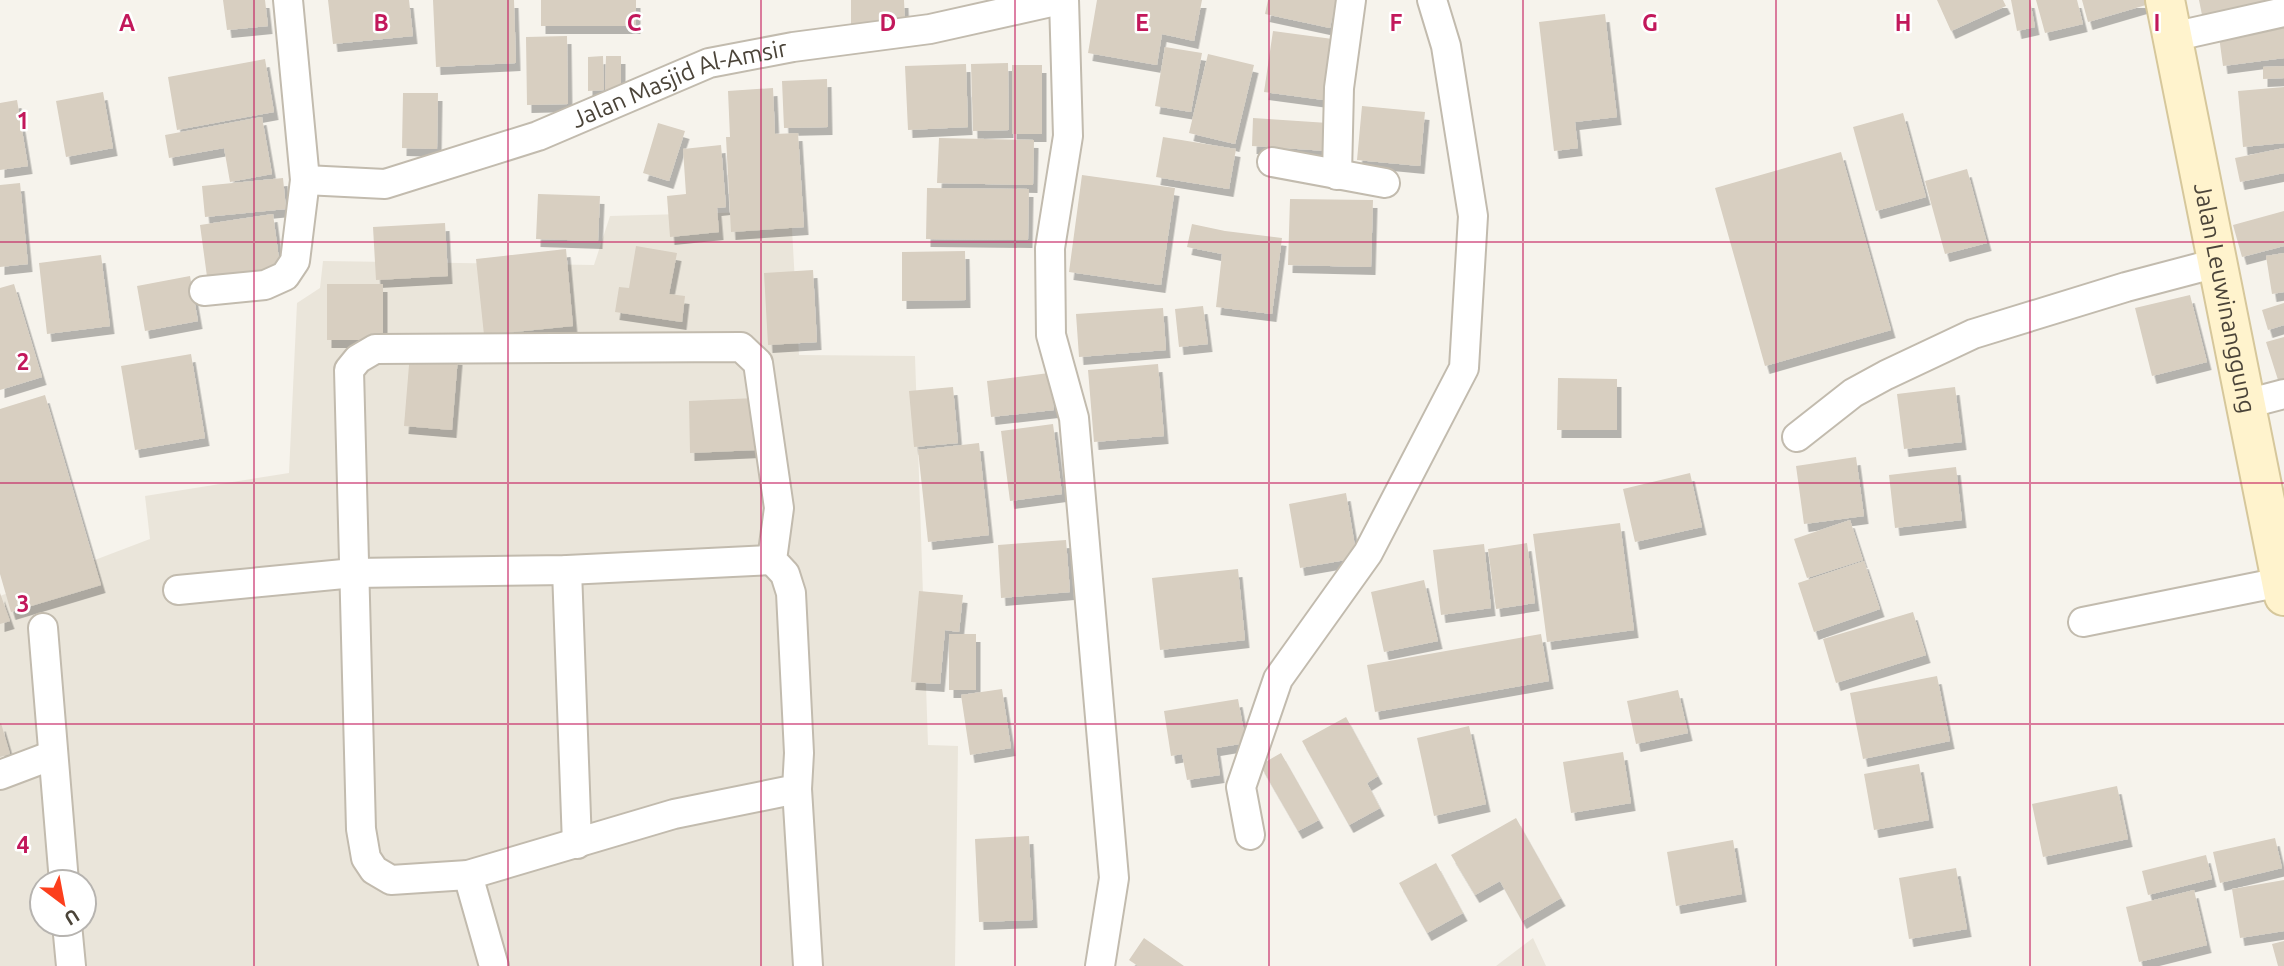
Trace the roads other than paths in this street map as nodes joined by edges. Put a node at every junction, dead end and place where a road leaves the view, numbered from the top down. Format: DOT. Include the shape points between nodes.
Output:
graph roads {
  1 [pos="288,0"];
  2 [pos="1062,0"];
  3 [pos="1351,0"];
  4 [pos="1432,0"];
  5 [pos="2165,0"];
  6 [pos="2284,12"];
  7 [pos="2172,37"];
  8 [pos="1272,162"];
  9 [pos="1337,175"];
  10 [pos="305,180"];
  11 [pos="1385,183"];
  12 [pos="2217,263"];
  13 [pos="204,291"];
  14 [pos="2284,394"];
  15 [pos="2246,404"];
  16 [pos="1797,437"];
  17 [pos="772,560"];
  18 [pos="567,570"];
  19 [pos="354,573"];
  20 [pos="2283,589"];
  21 [pos="178,590"];
  22 [pos="2083,622"];
  23 [pos="43,628"];
  24 [pos="52,755"];
  25 [pos="0,775"];
  26 [pos="797,789"];
  27 [pos="1250,835"];
  28 [pos="577,844"];
  29 [pos="63,868"];
  30 [pos="468,875"];
  31 [pos="68,938"];
  32 [pos="71,966"];
  33 [pos="494,966"];
  34 [pos="808,966"];
  35 [pos="1100,966"];
  1 -- 10 [label="street"];
  2 -- 10 [label="street, Jalan Masjid Al-Amsir" via="930,29 709,63 538,136 385,184"];
  2 -- 35 [label="street" via="1068,136 1050,247 1051,335 1074,418 1114,878"];
  3 -- 9 [label="street" via="1339,88"];
  4 -- 27 [label="street" via="1446,46 1473,216 1464,369 1368,553 1278,679 1241,787"];
  5 -- 7 [label="main road, Jalan Leuwinanggung"];
  6 -- 7 [label="street"];
  7 -- 12 [label="main road, Jalan Leuwinanggung"];
  8 -- 9 [label="street"];
  9 -- 11 [label="street"];
  10 -- 13 [label="street" via="295,261 285,276 265,285"];
  12 -- 15 [label="main road, Jalan Leuwinanggung"];
  12 -- 16 [label="street" via="1973,334 1853,393"];
  14 -- 15 [label="street"];
  15 -- 20 [label="main road, Jalan Leuwinanggung"];
  17 -- 18 [label="street"];
  17 -- 19 [label="street" via="779,508 760,373 758,363 741,347 375,349 349,370"];
  17 -- 26 [label="street" via="785,574 791,593"];
  18 -- 19 [label="street"];
  18 -- 28 [label="street"];
  19 -- 21 [label="street"];
  19 -- 30 [label="street" via="361,829 366,858 374,870 391,880"];
  20 -- 22 [label="street"];
  23 -- 24 [label="street"];
  24 -- 25 [label="street"];
  24 -- 29 [label="street"];
  26 -- 28 [label="street" via="674,814"];
  26 -- 34 [label="street"];
  28 -- 30 [label="street"];
  30 -- 33 [label="street"];
  31 -- 32 [label="street"];
}
